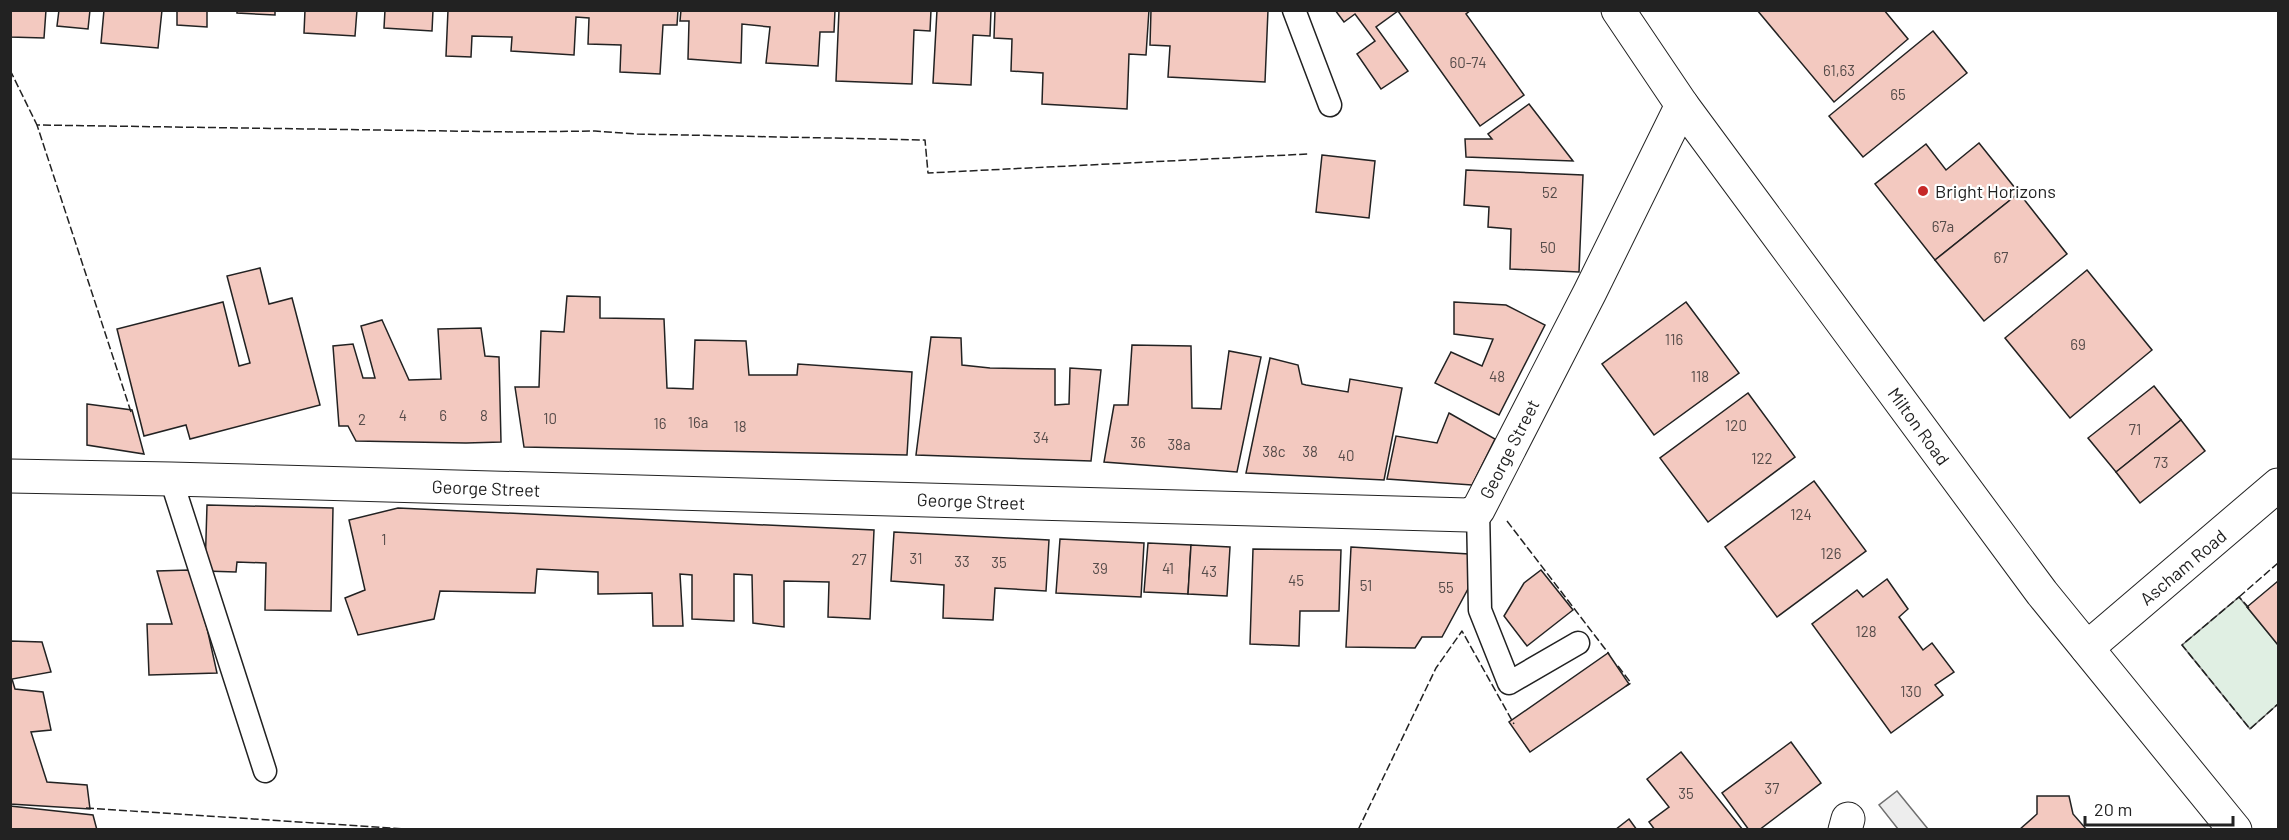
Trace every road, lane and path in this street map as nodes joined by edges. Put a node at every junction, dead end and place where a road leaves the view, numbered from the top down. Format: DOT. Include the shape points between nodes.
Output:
graph roads {
  1 [pos="1294,10"];
  2 [pos="1618,10"];
  3 [pos="1330,105"];
  4 [pos="1682,105"];
  5 [pos="10,477"];
  6 [pos="171,479"];
  7 [pos="2278,485"];
  8 [pos="1478,510"];
  9 [pos="1578,643"];
  10 [pos="2087,648"];
  11 [pos="265,771"];
  12 [pos="2235,830"];
  1 -- 3 [label="lane"];
  2 -- 4 [label="street, Milton Road"];
  4 -- 8 [label="street, George Street"];
  4 -- 10 [label="street, Milton Road" via="2042,593"];
  5 -- 6 [label="street, George Street"];
  6 -- 8 [label="street, George Street" via="1468,515"];
  6 -- 11 [label="lane"];
  7 -- 10 [label="street, Ascham Road"];
  8 -- 9 [label="lane" via="1480,610 1509,682"];
  10 -- 12 [label="street, Milton Road"];
}
